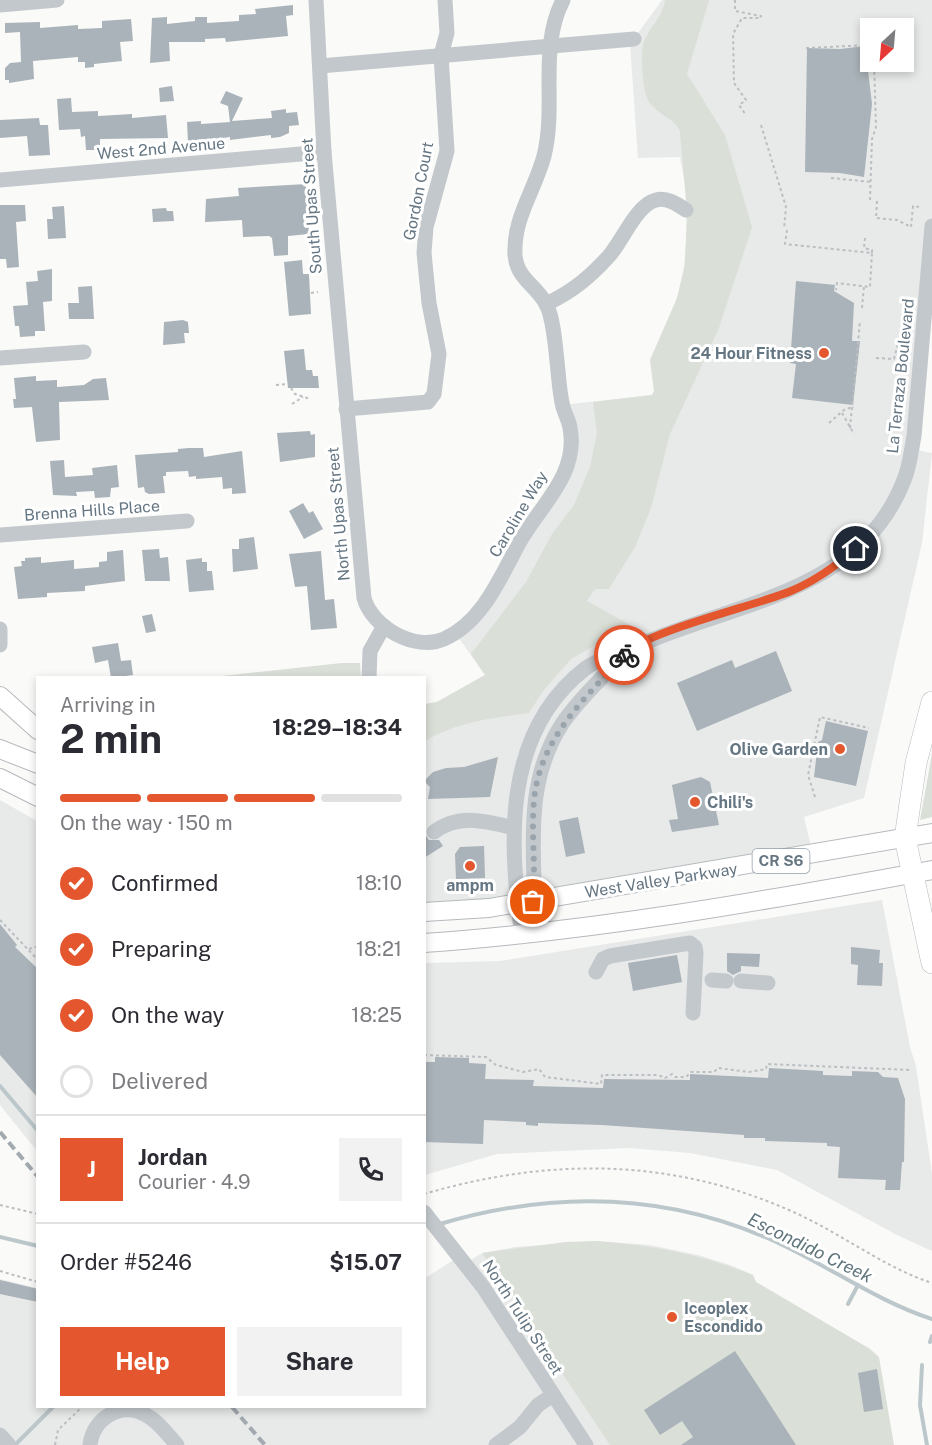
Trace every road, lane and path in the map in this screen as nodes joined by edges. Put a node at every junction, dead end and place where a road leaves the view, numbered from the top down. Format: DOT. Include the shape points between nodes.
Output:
graph roads {
  1 [pos="57,0"];
  2 [pos="316,0"];
  3 [pos="445,0"];
  4 [pos="563,0"];
  5 [pos="735,0"];
  6 [pos="0,5"];
  7 [pos="634,39"];
  8 [pos="860,45"];
  9 [pos="549,46"];
  10 [pos="806,48"];
  11 [pos="441,55"];
  12 [pos="320,66"];
  13 [pos="875,72"];
  14 [pos="746,114"];
  15 [pos="761,125"];
  16 [pos="324,152"];
  17 [pos="831,178"];
  18 [pos="0,180"];
  19 [pos="872,182"];
  20 [pos="870,200"];
  21 [pos="877,201"];
  22 [pos="920,207"];
  23 [pos="686,210"];
  24 [pos="932,226"];
  25 [pos="865,238"];
  26 [pos="872,253"];
  27 [pos="864,286"];
  28 [pos="836,290"];
  29 [pos="311,292"];
  30 [pos="318,292"];
  31 [pos="546,304"];
  32 [pos="862,308"];
  33 [pos="911,308"];
  34 [pos="860,321"];
  35 [pos="84,352"];
  36 [pos="0,358"];
  37 [pos="876,358"];
  38 [pos="288,384"];
  39 [pos="276,385"];
  40 [pos="291,388"];
  41 [pos="303,397"];
  42 [pos="310,399"];
  43 [pos="292,405"];
  44 [pos="854,407"];
  45 [pos="346,410"];
  46 [pos="841,412"];
  47 [pos="829,423"];
  48 [pos="850,428"];
  49 [pos="854,434"];
  50 [pos="187,521"];
  51 [pos="0,535"];
  52 [pos="371,614"];
  53 [pos="384,626"];
  54 [pos="0,629"];
  55 [pos="0,645"];
  56 [pos="628,650"];
  57 [pos="369,676"];
  58 [pos="0,696"];
  59 [pos="932,702"];
  60 [pos="36,728"];
  61 [pos="869,728"];
  62 [pos="0,748"];
  63 [pos="36,763"];
  64 [pos="0,778"];
  65 [pos="36,796"];
  66 [pos="815,797"];
  67 [pos="514,828"];
  68 [pos="434,832"];
  69 [pos="932,833"];
  70 [pos="905,838"];
  71 [pos="923,872"];
  72 [pos="525,903"];
  73 [pos="426,912"];
  74 [pos="0,920"];
  75 [pos="529,935"];
  76 [pos="426,943"];
  77 [pos="36,947"];
  78 [pos="29,950"];
  79 [pos="36,958"];
  80 [pos="932,963"];
  81 [pos="596,972"];
  82 [pos="726,981"];
  83 [pos="768,983"];
  84 [pos="693,1013"];
  85 [pos="426,1055"];
  86 [pos="910,1070"];
  87 [pos="426,1193"];
  88 [pos="0,1205"];
  89 [pos="36,1214"];
  90 [pos="426,1214"];
  91 [pos="0,1272"];
  92 [pos="36,1281"];
  93 [pos="932,1283"];
  94 [pos="553,1395"];
  95 [pos="81,1408"];
  96 [pos="0,1435"];
  97 [pos="9,1445"];
  98 [pos="55,1445"];
  99 [pos="90,1445"];
  100 [pos="177,1445"];
  101 [pos="496,1445"];
  102 [pos="586,1445"];
  1 -- 6 [label="street"];
  2 -- 12 [label="street, South Upas Street"];
  3 -- 11 [label="street, Gordon Court" via="447,33"];
  4 -- 9 [label="street" via="553,19"];
  5 -- 14 [label="path" via="735,11 762,16 742,18 734,34 734,83 746,100 740,105"];
  7 -- 9 [label="street"];
  8 -- 10 [label="path"];
  9 -- 11 [label="street"];
  9 -- 31 [label="street" via="549,119 544,156 515,241 520,275"];
  11 -- 12 [label="street"];
  11 -- 45 [label="street, Gordon Court" via="447,151 426,227 424,253 439,354 434,394 428,402"];
  12 -- 16 [label="street, South Upas Street"];
  13 -- 19 [label="path"];
  15 -- 26 [label="path" via="786,207 785,244"];
  16 -- 18 [label="street, West 2nd Avenue"];
  16 -- 45 [label="street, South Upas Street"];
  17 -- 19 [label="path"];
  19 -- 20 [label="path"];
  21 -- 22 [label="path" via="876,218 897,220 911,227 913,206"];
  23 -- 31 [label="street" via="666,200 655,200 629,225 611,254 583,283"];
  24 -- 56 [label="street, La Terraza Boulevard" via="914,436 904,481 886,514 856,549 815,579"];
  25 -- 26 [label="path" via="864,248"];
  26 -- 27 [label="path" via="870,287"];
  27 -- 28 [label="path" via="837,283"];
  27 -- 32 [label="path"];
  29 -- 30 [label="path"];
  31 -- 53 [label="street, Caroline Way" via="562,405 570,428 571,452 557,489 522,537 471,621 456,634 425,642 395,634"];
  33 -- 37 [label="path" via="907,308 894,359"];
  34 -- 44 [label="path"];
  35 -- 36 [label="street"];
  38 -- 39 [label="path"];
  40 -- 41 [label="path"];
  41 -- 42 [label="path"];
  41 -- 43 [label="path"];
  44 -- 46 [label="path"];
  44 -- 48 [label="path"];
  45 -- 52 [label="street, North Upas Street" via="364,598"];
  46 -- 47 [label="path"];
  46 -- 48 [label="path"];
  48 -- 49 [label="path"];
  50 -- 51 [label="street, Brenna Hills Place"];
  52 -- 53 [label="street, Caroline Way"];
  53 -- 57 [label="street" via="370,651"];
  54 -- 55 [label="street"];
  56 -- 67 [label="street, La Terraza Boulevard" via="589,666 565,688 542,719 518,776"];
  56 -- 72 [label="street, La Terraza Boulevard" via="567,718 550,747 535,798"];
  58 -- 60 [label="main road"];
  59 -- 70 [label="highway" via="916,763"];
  61 -- 66 [label="path" via="820,717 807,775"];
  62 -- 63 [label="main road"];
  64 -- 65 [label="main road"];
  67 -- 68 [label="street" via="480,821 448,821"];
  67 -- 72 [label="street, La Terraza Boulevard"];
  69 -- 70 [label="main road, West Valley Parkway / CR S6"];
  70 -- 71 [label="highway"];
  70 -- 72 [label="main road, West Valley Parkway / CR S6"];
  71 -- 75 [label="main road, West Valley Parkway / CR S6" via="768,900"];
  71 -- 80 [label="highway"];
  72 -- 73 [label="main road, West Valley Parkway / CR S6"];
  72 -- 75 [label="street, La Terraza Boulevard"];
  74 -- 78 [label="path"];
  75 -- 76 [label="main road, West Valley Parkway / CR S6"];
  77 -- 78 [label="path"];
  78 -- 79 [label="path"];
  81 -- 84 [label="street" via="610,956 690,943 696,953"];
  82 -- 83 [label="street"];
  85 -- 86 [label="path" via="486,1057 496,1065 523,1072 539,1069 545,1077 600,1084 602,1075 686,1077 691,1072 714,1072 725,1067 728,1071 766,1069 767,1064"];
  87 -- 93 [label="path" via="482,1178 547,1169 581,1167 664,1173 776,1204"];
  88 -- 89 [label="path"];
  90 -- 94 [label="street, North Tulip Street" via="457,1251"];
  91 -- 92 [label="path"];
  94 -- 101 [label="street"];
  94 -- 102 [label="street, North Tulip Street"];
  95 -- 98 [label="path" via="58,1430"];
  96 -- 97 [label="street"];
  99 -- 100 [label="street" via="100,1420 118,1410 134,1410 147,1415"];
}
